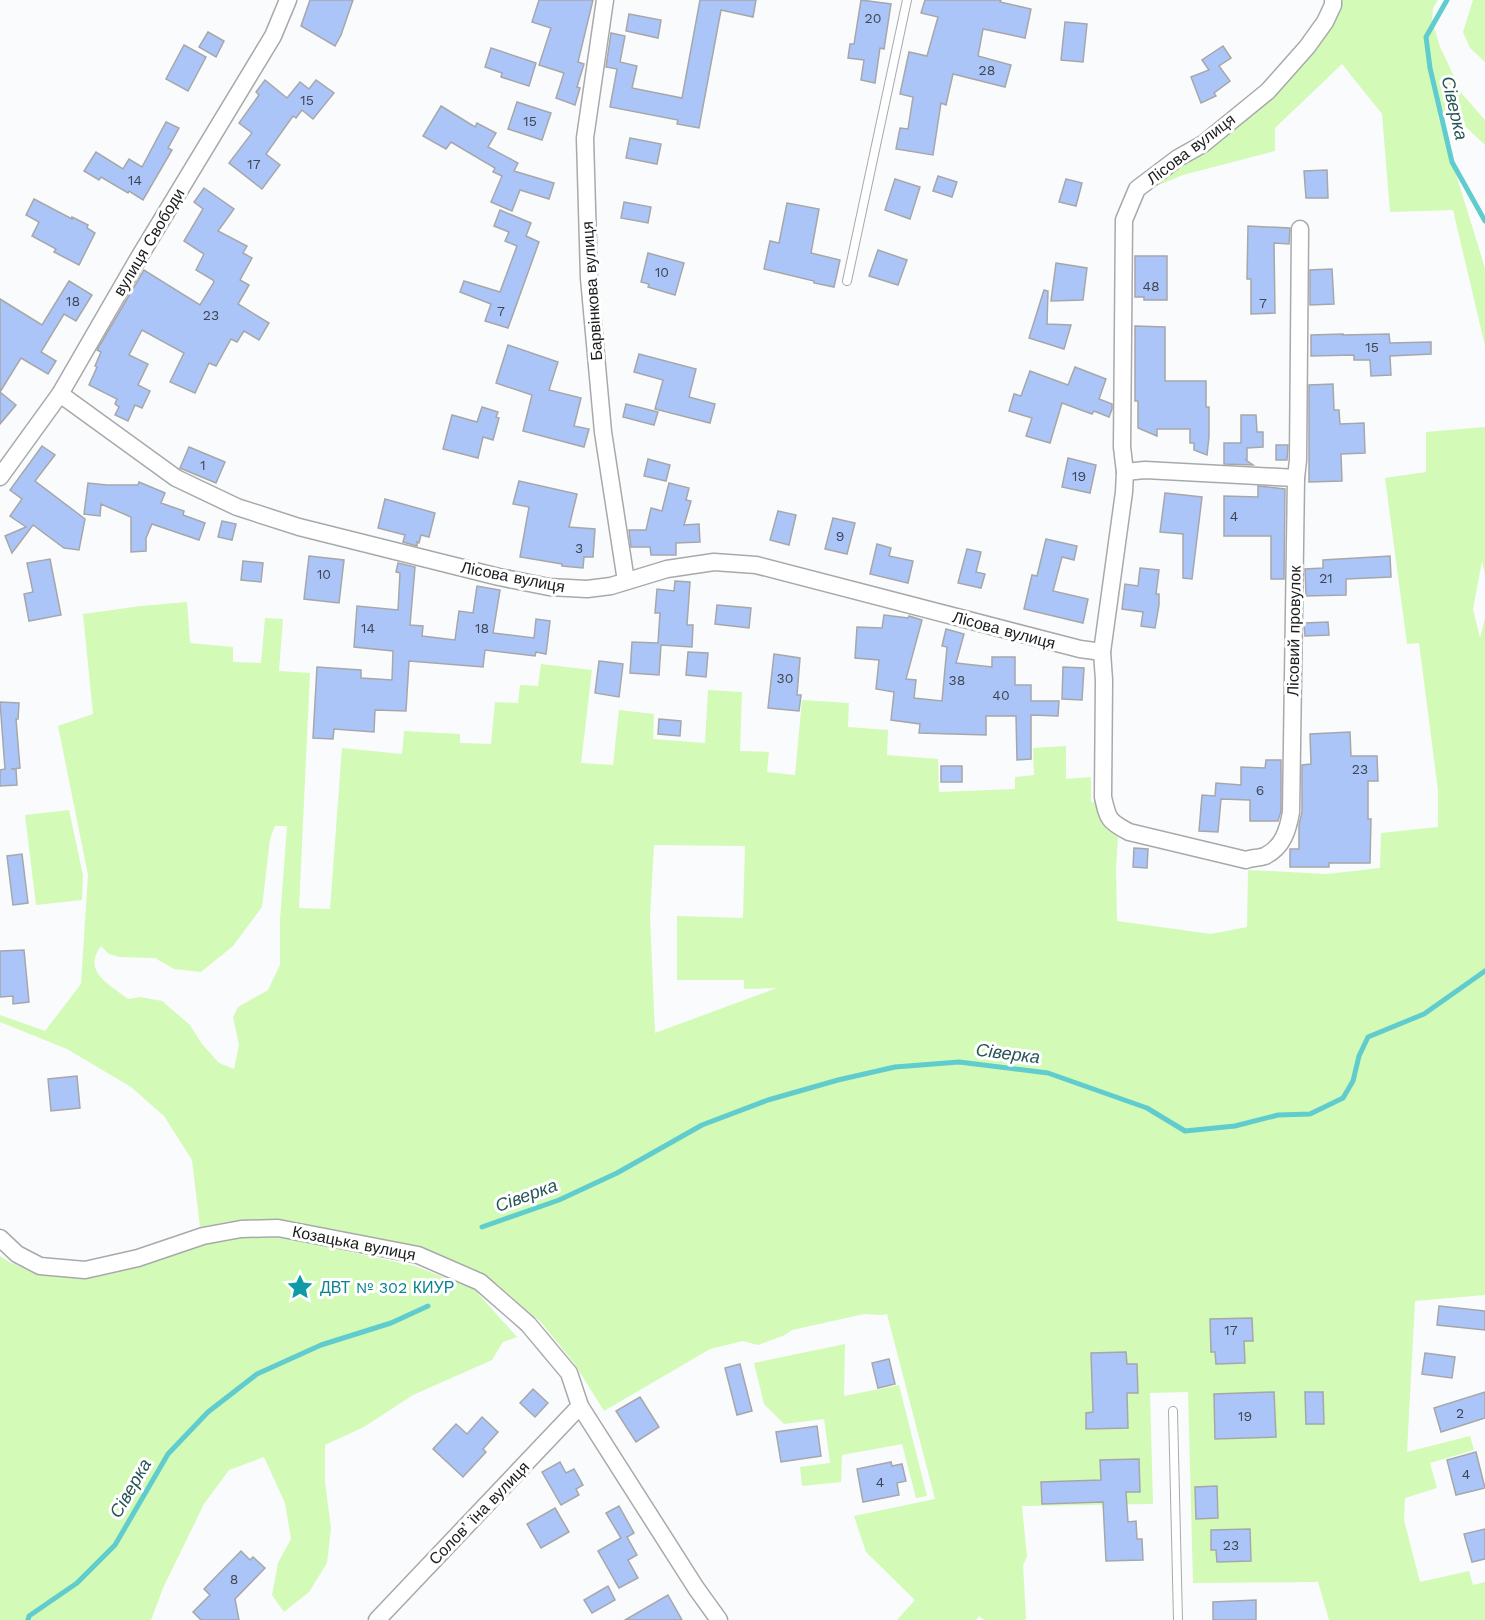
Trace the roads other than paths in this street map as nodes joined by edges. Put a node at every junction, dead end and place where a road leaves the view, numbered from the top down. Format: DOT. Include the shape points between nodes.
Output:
graph roads {
  1 [pos="288,0"];
  2 [pos="605,0"];
  3 [pos="907,0"];
  4 [pos="1333,0"];
  5 [pos="1300,229"];
  6 [pos="848,281"];
  7 [pos="60,394"];
  8 [pos="1125,472"];
  9 [pos="0,477"];
  10 [pos="1296,478"];
  11 [pos="626,581"];
  12 [pos="1102,652"];
  13 [pos="1107,815"];
  14 [pos="0,1239"];
  15 [pos="580,1406"];
  16 [pos="1173,1411"];
  17 [pos="377,1620"];
  18 [pos="719,1620"];
  19 [pos="1178,1620"];
  1 -- 7 [label="street, вулиця Свободи" via="273,36"];
  2 -- 11 [label="street, Барвінкова вулиця" via="585,138 589,278 603,432"];
  3 -- 6 [label="lane"];
  4 -- 8 [label="street, Лісова вулиця" via="1325,22 1269,91 1203,144 1137,189 1124,220"];
  5 -- 10 [label="street, Лісовий провулок"];
  7 -- 9 [label="street, вулиця Свободи"];
  7 -- 11 [label="street, Лісова вулиця" via="176,478 237,507 299,527 549,587 587,589"];
  8 -- 10 [label="street"];
  8 -- 12 [label="street, Лісова вулиця"];
  10 -- 13 [label="street, Лісовий провулок" via="1288,830 1264,856 1246,860 1129,832"];
  11 -- 12 [label="street, Лісова вулиця" via="667,569 714,562 756,565 1080,650"];
  12 -- 13 [label="street, Лісова вулиця" via="1103,797"];
  14 -- 15 [label="street, Козацька вулиця" via="40,1266 85,1270 241,1229 278,1228 418,1255 480,1282 528,1324 569,1373"];
  15 -- 17 [label="street, Соловʼїна вулиця"];
  15 -- 18 [label="street, Козацька вулиця"];
  16 -- 19 [label="lane"];
}
